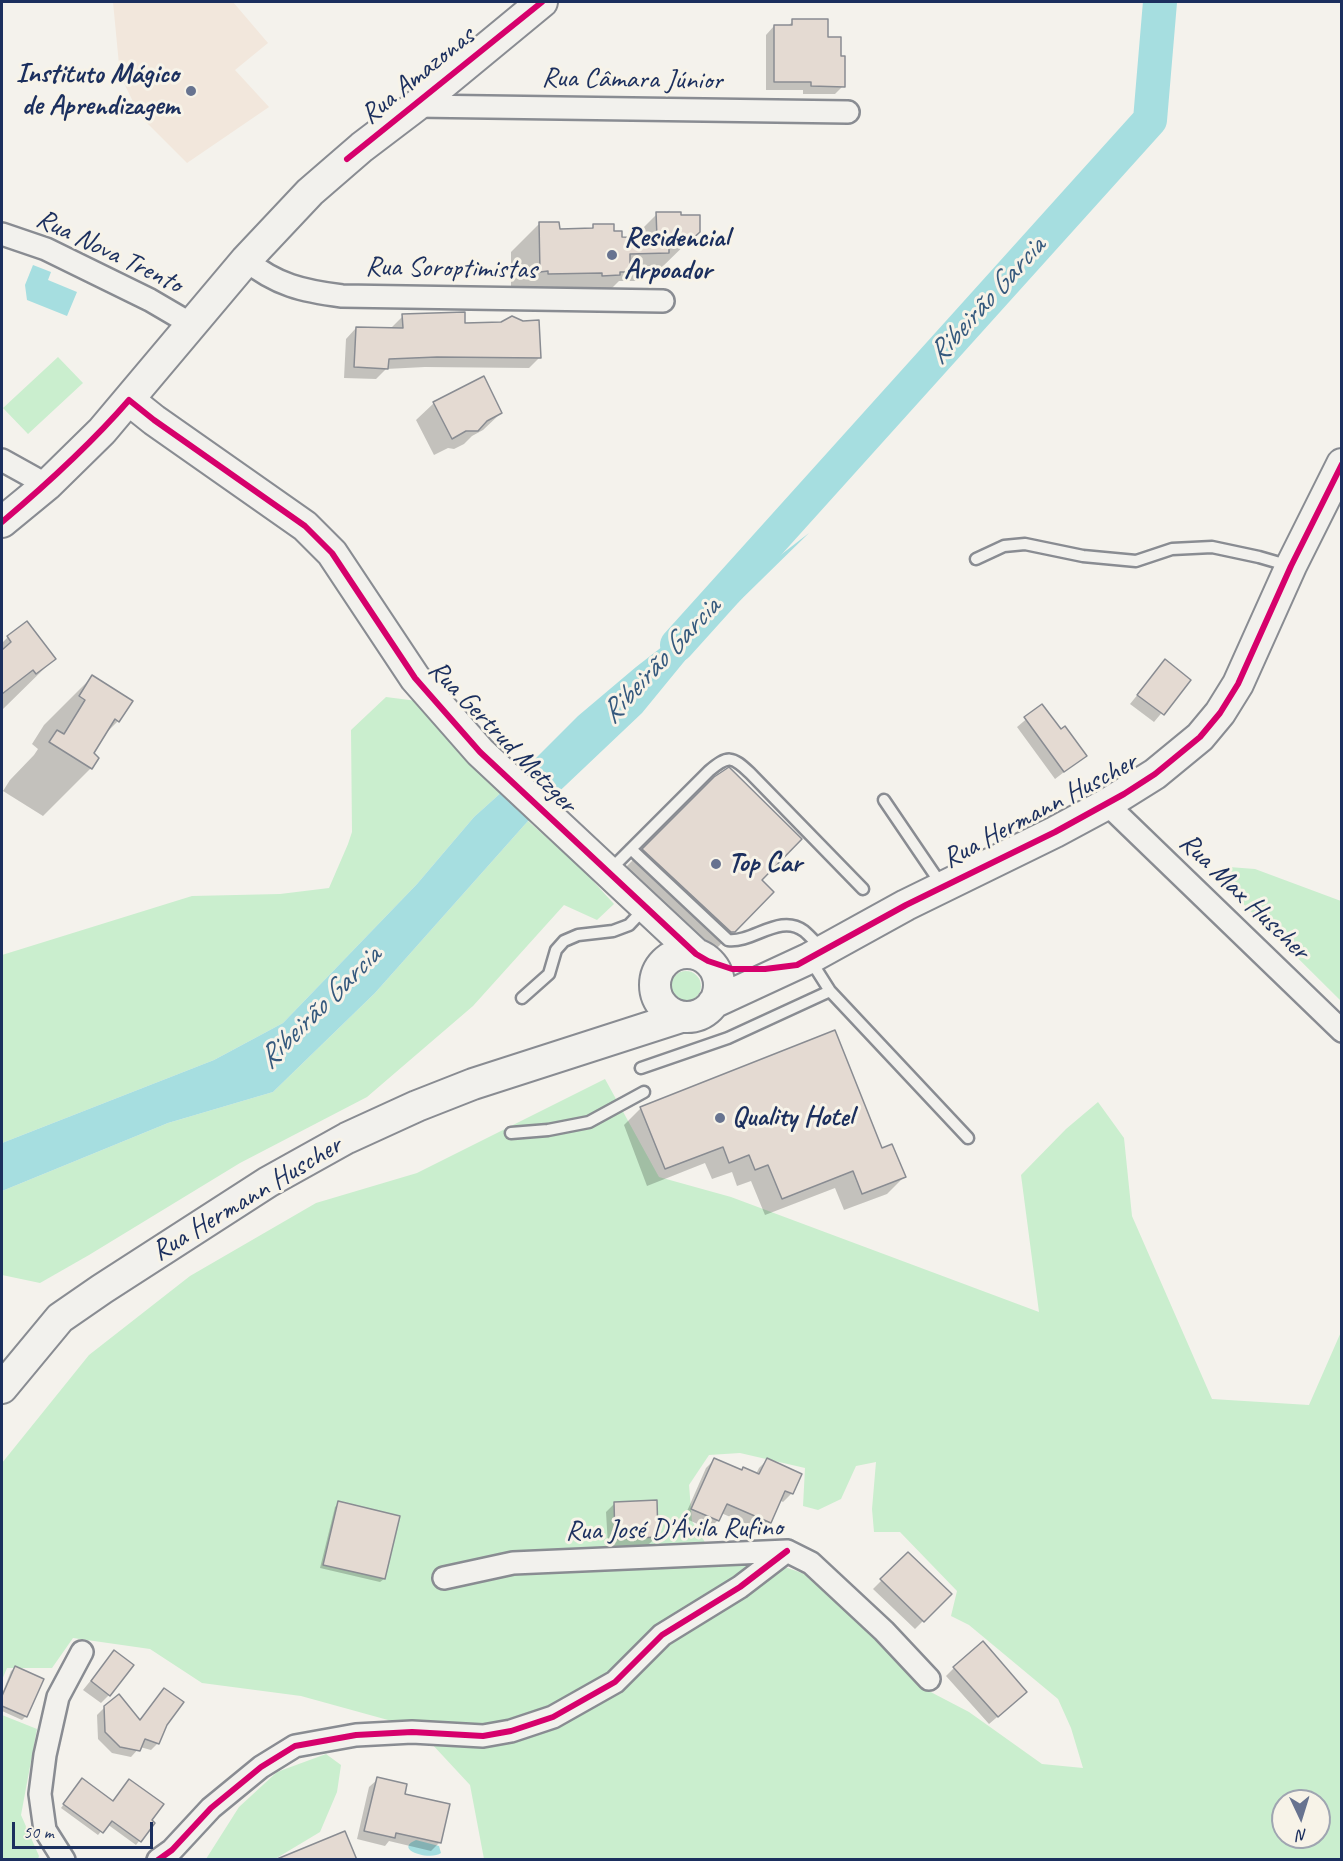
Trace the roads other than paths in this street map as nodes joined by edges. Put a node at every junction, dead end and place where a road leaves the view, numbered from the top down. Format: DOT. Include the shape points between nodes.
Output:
graph roads {
  1 [pos="542,2"];
  2 [pos="416,106"];
  3 [pos="848,111"];
  4 [pos="2,234"];
  5 [pos="246,260"];
  6 [pos="663,301"];
  7 [pos="191,324"];
  8 [pos="129,400"];
  9 [pos="2,460"];
  10 [pos="1341,464"];
  11 [pos="47,485"];
  12 [pos="2,522"];
  13 [pos="976,559"];
  14 [pos="1291,566"];
  15 [pos="884,800"];
  16 [pos="1107,804"];
  17 [pos="630,849"];
  18 [pos="607,872"];
  19 [pos="943,887"];
  20 [pos="863,889"];
  21 [pos="648,910"];
  22 [pos="702,958"];
  23 [pos="810,958"];
  24 [pos="657,978"];
  25 [pos="830,991"];
  26 [pos="522,998"];
  27 [pos="713,1004"];
  28 [pos="681,1017"];
  29 [pos="1341,1031"];
  30 [pos="529,1065"];
  31 [pos="641,1068"];
  32 [pos="644,1092"];
  33 [pos="511,1134"];
  34 [pos="968,1138"];
  35 [pos="2,1388"];
  36 [pos="787,1551"];
  37 [pos="444,1578"];
  38 [pos="82,1652"];
  39 [pos="929,1679"];
  40 [pos="64,1860"];
  41 [pos="158,1860"];
  1 -- 2 [label="main road, Rua Amazonas"];
  2 -- 3 [label="street, Rua Câmara Júnior"];
  2 -- 5 [label="main road, Rua Amazonas" via="310,192"];
  4 -- 7 [label="street, Rua Nova Trento" via="46,249"];
  5 -- 6 [label="street, Rua Soroptimistas" via="279,282 342,296"];
  5 -- 7 [label="main road, Rua Amazonas"];
  7 -- 8 [label="main road, Rua Amazonas"];
  8 -- 11 [label="main road, Rua Amazonas"];
  8 -- 18 [label="main road, Rua Gertrud Metzger" via="305,526 332,553 415,678 480,752"];
  9 -- 11 [label="street"];
  10 -- 14 [label="main road, Rua Hermann Huscher"];
  11 -- 12 [label="main road, Rua Amazonas"];
  13 -- 14 [label="lane" via="1004,546 1025,544 1083,556 1136,561 1172,549 1212,548"];
  14 -- 16 [label="main road, Rua Hermann Huscher" via="1238,684 1220,713 1200,737 1155,774"];
  15 -- 19 [label="lane"];
  16 -- 19 [label="main road, Rua Hermann Huscher"];
  16 -- 29 [label="street, Rua Max Huscher"];
  17 -- 18 [label="lane"];
  17 -- 20 [label="lane" via="709,771 729,759 738,761 750,772"];
  17 -- 23 [label="lane" via="728,940 792,925 804,931"];
  18 -- 21 [label="main road, Rua Gertrud Metzger"];
  19 -- 23 [label="main road, Rua Hermann Huscher"];
  21 -- 22 [label="main road, Rua Gertrud Metzger"];
  21 -- 24 [label="main road" via="660,952"];
  21 -- 26 [label="lane" via="629,925 613,931 578,935 564,941 556,950 549,974"];
  22 -- 23 [label="main road, Rua Hermann Huscher" via="732,969 765,969"];
  22 -- 24 [label="main road" via="682,954 669,958"];
  22 -- 27 [label="main road" via="714,968 719,986"];
  23 -- 25 [label="lane"];
  23 -- 27 [label="main road, Rua Hermann Huscher"];
  24 -- 28 [label="main road" via="657,998 663,1007"];
  24 -- 30 [label="main road, Rua Hermann Huscher" via="640,1007 618,1022"];
  25 -- 31 [label="lane" via="728,1038"];
  25 -- 34 [label="lane"];
  27 -- 28 [label="main road" via="693,1017"];
  28 -- 30 [label="main road, Rua Hermann Huscher"];
  30 -- 35 [label="main road, Rua Hermann Huscher" via="407,1110 268,1182 60,1318"];
  32 -- 33 [label="lane" via="588,1122"];
  36 -- 37 [label="street, Rua José D'Ávila Rufino" via="513,1563"];
  36 -- 39 [label="street, Rua José D'Ávila Rufino" via="811,1563"];
  36 -- 41 [label="street" via="740,1587 662,1635 615,1682 553,1717 483,1736 412,1732 356,1735 295,1746 244,1780"];
  38 -- 40 [label="street" via="58,1697 40,1794 45,1830"];
}
